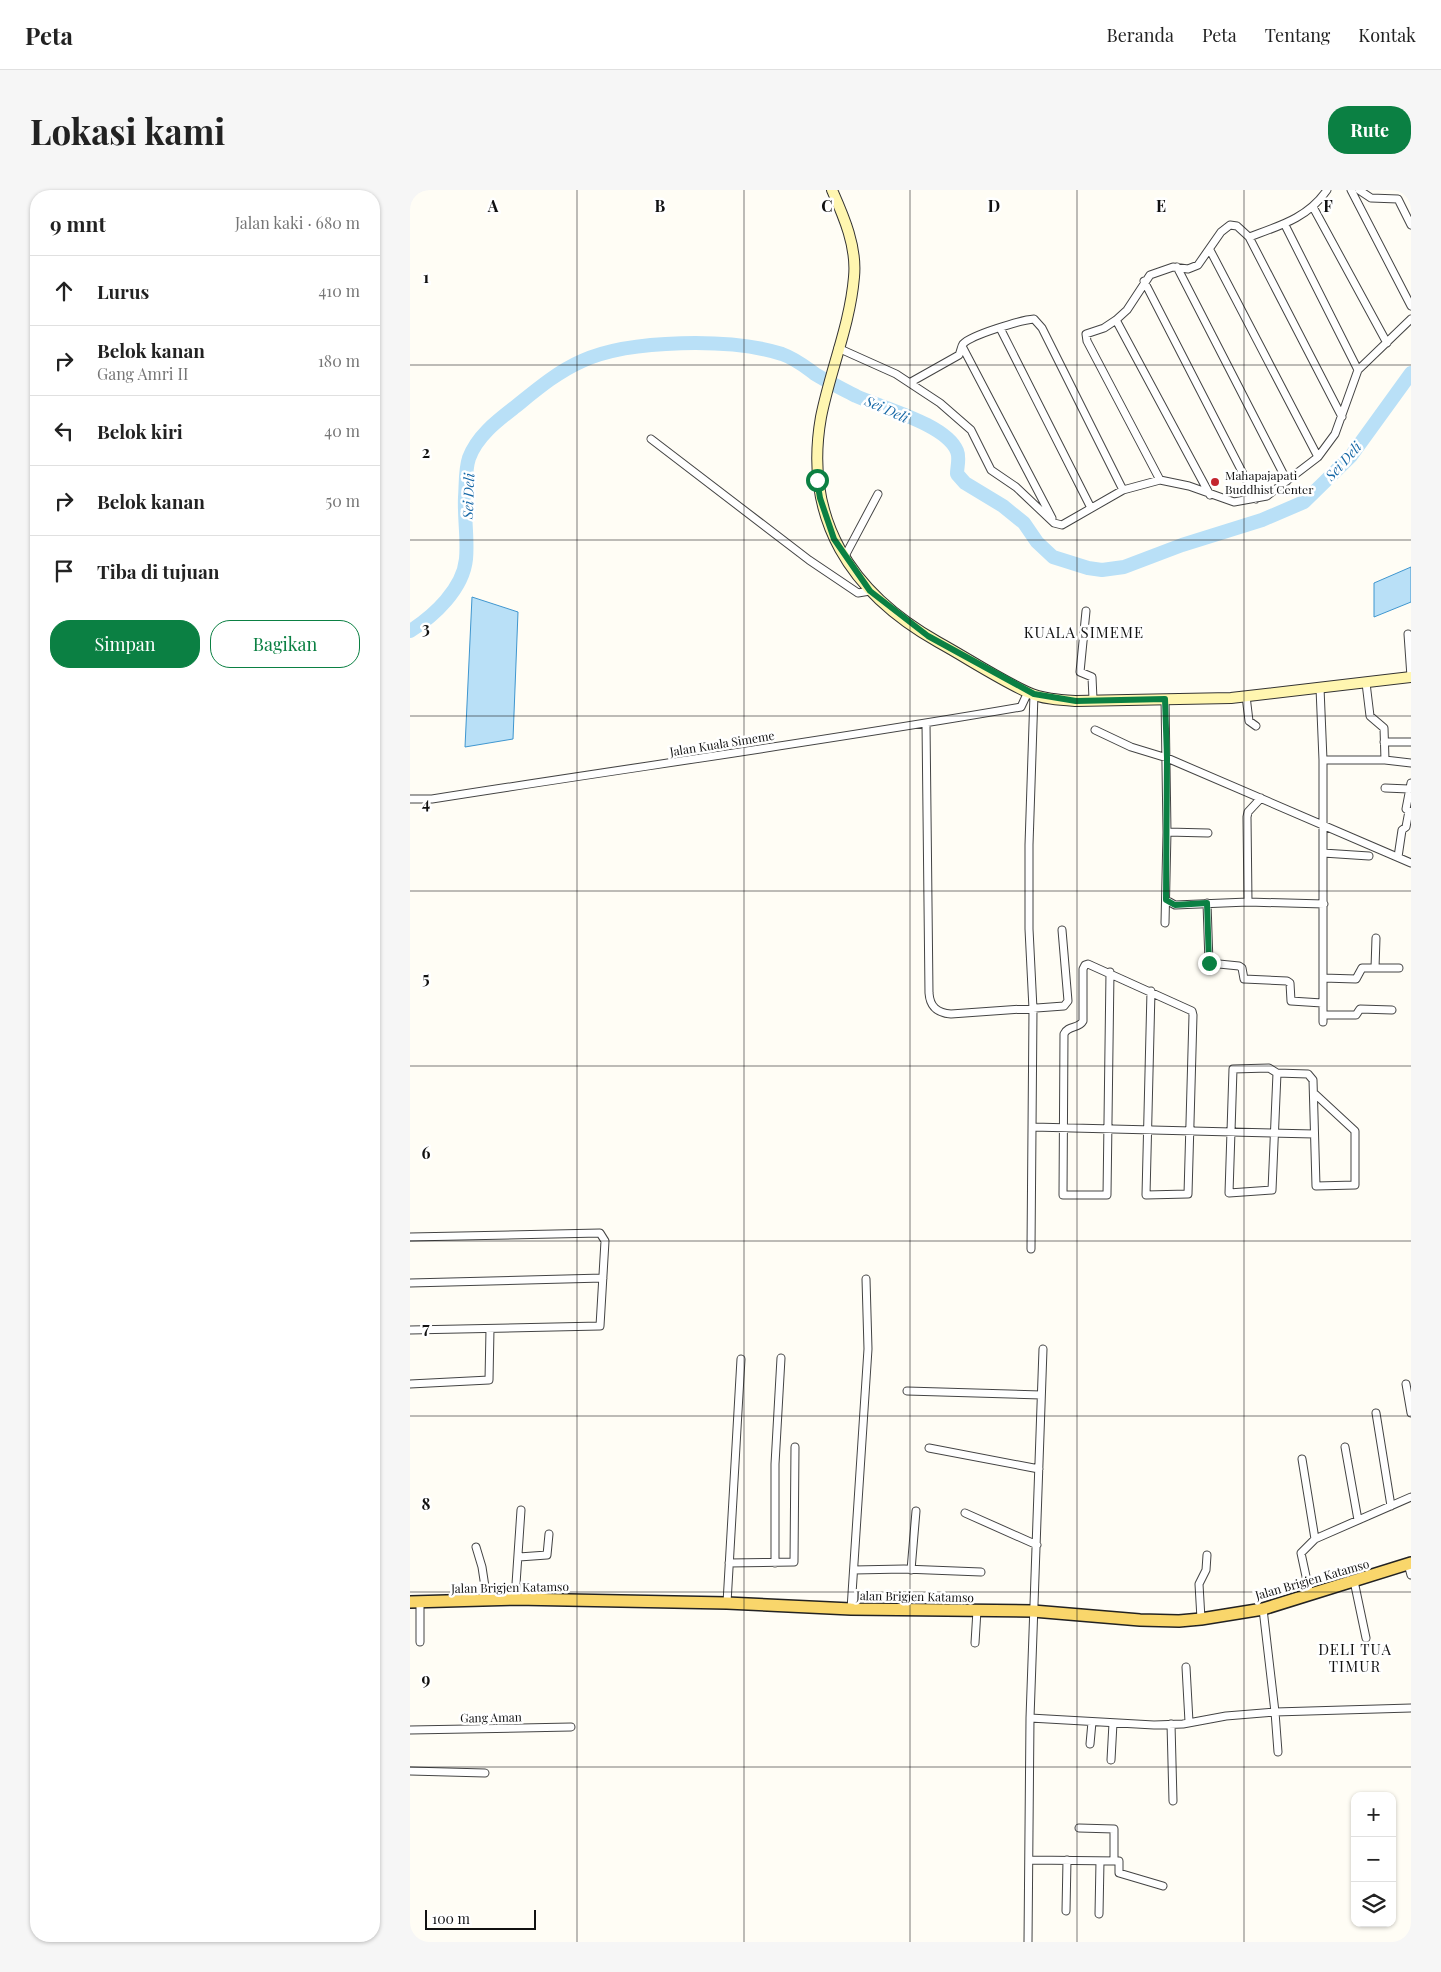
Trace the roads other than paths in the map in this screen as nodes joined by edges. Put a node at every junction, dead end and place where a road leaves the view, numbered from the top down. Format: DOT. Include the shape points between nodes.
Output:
graph roads {
  1 [pos="832,190"];
  2 [pos="1327,190"];
  3 [pos="1351,190"];
  4 [pos="1359,190"];
  5 [pos="1313,207"];
  6 [pos="1285,225"];
  7 [pos="1411,225"];
  8 [pos="1249,237"];
  9 [pos="1210,250"];
  10 [pos="1177,267"];
  11 [pos="1144,281"];
  12 [pos="1411,306"];
  13 [pos="1411,318"];
  14 [pos="1116,320"];
  15 [pos="1000,328"];
  16 [pos="1387,343"];
  17 [pos="962,346"];
  18 [pos="837,352"];
  19 [pos="1358,370"];
  20 [pos="911,382"];
  21 [pos="1342,417"];
  22 [pos="651,439"];
  23 [pos="1318,457"];
  24 [pos="1160,480"];
  25 [pos="1287,481"];
  26 [pos="1123,490"];
  27 [pos="878,494"];
  28 [pos="1210,495"];
  29 [pos="1256,499"];
  30 [pos="1091,508"];
  31 [pos="1054,523"];
  32 [pos="845,556"];
  33 [pos="870,591"];
  34 [pos="1086,611"];
  35 [pos="1408,634"];
  36 [pos="1411,677"];
  37 [pos="1366,683"];
  38 [pos="1320,688"];
  39 [pos="1031,693"];
  40 [pos="1246,696"];
  41 [pos="1093,699"];
  42 [pos="1165,699"];
  43 [pos="926,723"];
  44 [pos="1256,726"];
  45 [pos="1095,730"];
  46 [pos="1384,742"];
  47 [pos="1411,742"];
  48 [pos="1167,758"];
  49 [pos="1323,760"];
  50 [pos="1385,760"];
  51 [pos="1411,763"];
  52 [pos="1410,786"];
  53 [pos="1385,788"];
  54 [pos="1261,798"];
  55 [pos="410,799"];
  56 [pos="1322,823"];
  57 [pos="1167,832"];
  58 [pos="1208,833"];
  59 [pos="1323,853"];
  60 [pos="1369,856"];
  61 [pos="1398,857"];
  62 [pos="1411,863"];
  63 [pos="1166,900"];
  64 [pos="1248,902"];
  65 [pos="1207,903"];
  66 [pos="1324,904"];
  67 [pos="1165,923"];
  68 [pos="1062,930"];
  69 [pos="1376,938"];
  70 [pos="1375,968"];
  71 [pos="1399,968"];
  72 [pos="1110,972"];
  73 [pos="1323,978"];
  74 [pos="1151,991"];
  75 [pos="1322,1003"];
  76 [pos="1033,1009"];
  77 [pos="1392,1010"];
  78 [pos="1277,1073"];
  79 [pos="1315,1094"];
  80 [pos="1033,1127"];
  81 [pos="1062,1128"];
  82 [pos="1147,1129"];
  83 [pos="1106,1130"];
  84 [pos="1189,1130"];
  85 [pos="1231,1132"];
  86 [pos="1274,1133"];
  87 [pos="1314,1134"];
  88 [pos="410,1237"];
  89 [pos="1031,1249"];
  90 [pos="603,1278"];
  91 [pos="866,1279"];
  92 [pos="410,1283"];
  93 [pos="490,1329"];
  94 [pos="410,1330"];
  95 [pos="1043,1349"];
  96 [pos="780,1358"];
  97 [pos="741,1359"];
  98 [pos="410,1384"];
  99 [pos="1406,1384"];
  100 [pos="907,1391"];
  101 [pos="1041,1396"];
  102 [pos="1376,1413"];
  103 [pos="1411,1413"];
  104 [pos="795,1447"];
  105 [pos="1345,1447"];
  106 [pos="929,1448"];
  107 [pos="1302,1459"];
  108 [pos="1039,1469"];
  109 [pos="1411,1497"];
  110 [pos="1391,1506"];
  111 [pos="521,1510"];
  112 [pos="916,1510"];
  113 [pos="965,1513"];
  114 [pos="1358,1520"];
  115 [pos="549,1534"];
  116 [pos="1315,1539"];
  117 [pos="1037,1545"];
  118 [pos="476,1547"];
  119 [pos="1207,1555"];
  120 [pos="519,1557"];
  121 [pos="774,1563"];
  122 [pos="729,1564"];
  123 [pos="1410,1567"];
  124 [pos="854,1570"];
  125 [pos="911,1570"];
  126 [pos="981,1572"];
  127 [pos="1354,1581"];
  128 [pos="1310,1595"];
  129 [pos="515,1599"];
  130 [pos="487,1600"];
  131 [pos="415,1602"];
  132 [pos="727,1603"];
  133 [pos="851,1609"];
  134 [pos="1262,1609"];
  135 [pos="977,1610"];
  136 [pos="1034,1611"];
  137 [pos="1201,1619"];
  138 [pos="1366,1638"];
  139 [pos="420,1642"];
  140 [pos="975,1643"];
  141 [pos="1186,1667"];
  142 [pos="1411,1708"];
  143 [pos="1275,1712"];
  144 [pos="1030,1718"];
  145 [pos="1092,1722"];
  146 [pos="1189,1722"];
  147 [pos="1113,1723"];
  148 [pos="1171,1724"];
  149 [pos="572,1726"];
  150 [pos="410,1730"];
  151 [pos="1090,1744"];
  152 [pos="1278,1752"];
  153 [pos="1111,1760"];
  154 [pos="410,1771"];
  155 [pos="485,1773"];
  156 [pos="1173,1801"];
  157 [pos="1079,1828"];
  158 [pos="1029,1860"];
  159 [pos="1068,1860"];
  160 [pos="1100,1861"];
  161 [pos="1114,1861"];
  162 [pos="1164,1886"];
  163 [pos="1066,1911"];
  164 [pos="1099,1914"];
  165 [pos="1028,1942"];
  1 -- 18 [label="main road" via="850,237 854,262 854,277"];
  2 -- 5 [label="street"];
  3 -- 12 [label="street"];
  4 -- 7 [label="street" via="1371,198 1398,199"];
  5 -- 6 [label="street"];
  5 -- 16 [label="street"];
  6 -- 8 [label="street"];
  6 -- 19 [label="street"];
  8 -- 9 [label="street" via="1237,226 1230,225 1221,232"];
  8 -- 21 [label="street"];
  9 -- 10 [label="street" via="1194,268"];
  9 -- 23 [label="street"];
  10 -- 11 [label="street" via="1152,273"];
  10 -- 25 [label="street"];
  11 -- 14 [label="street" via="1127,310"];
  11 -- 29 [label="street"];
  13 -- 16 [label="street"];
  14 -- 24 [label="street" via="1104,328 1088,332 1086,337"];
  14 -- 28 [label="street"];
  15 -- 17 [label="street" via="970,339"];
  15 -- 26 [label="street" via="1026,320 1038,322"];
  15 -- 30 [label="street"];
  16 -- 19 [label="street"];
  17 -- 20 [label="street" via="959,355"];
  17 -- 31 [label="street"];
  18 -- 20 [label="street"];
  18 -- 32 [label="main road" via="821,418 816,462 820,498 834,539"];
  19 -- 21 [label="street"];
  20 -- 31 [label="street" via="971,430 991,470 1016,487"];
  21 -- 23 [label="street" via="1335,434"];
  22 -- 33 [label="street" via="809,560 858,593"];
  23 -- 25 [label="street"];
  24 -- 26 [label="street"];
  24 -- 28 [label="street" via="1189,486"];
  25 -- 29 [label="street" via="1267,496"];
  26 -- 30 [label="street"];
  27 -- 32 [label="street"];
  28 -- 29 [label="street" via="1234,502"];
  30 -- 31 [label="street" via="1062,525"];
  32 -- 33 [label="main road"];
  33 -- 39 [label="main road" via="928,636"];
  34 -- 41 [label="street" via="1080,672 1092,677"];
  35 -- 36 [label="street"];
  36 -- 37 [label="main road"];
  37 -- 38 [label="main road"];
  37 -- 46 [label="street" via="1370,716 1383,725"];
  38 -- 40 [label="main road"];
  38 -- 49 [label="street"];
  39 -- 41 [label="main road" via="1065,700"];
  39 -- 43 [label="street, Jalan Kuala Simeme" via="1021,707"];
  39 -- 76 [label="street" via="1028,845"];
  40 -- 42 [label="main road"];
  40 -- 44 [label="street" via="1249,721"];
  41 -- 42 [label="main road"];
  42 -- 48 [label="street"];
  43 -- 55 [label="street, Jalan Kuala Simeme" via="432,799"];
  43 -- 76 [label="street" via="929,993 932,1005 940,1012 951,1014"];
  45 -- 48 [label="street" via="1131,748"];
  46 -- 47 [label="street"];
  46 -- 50 [label="street"];
  48 -- 54 [label="street"];
  48 -- 57 [label="street"];
  49 -- 50 [label="street"];
  49 -- 56 [label="street"];
  50 -- 51 [label="street"];
  52 -- 53 [label="street"];
  52 -- 61 [label="street" via="1406,809 1409,812 1406,827 1402,830"];
  54 -- 56 [label="street"];
  54 -- 64 [label="street" via="1247,817"];
  56 -- 59 [label="street"];
  56 -- 61 [label="street"];
  57 -- 58 [label="street"];
  57 -- 63 [label="street"];
  59 -- 60 [label="street"];
  59 -- 66 [label="street"];
  61 -- 62 [label="street"];
  63 -- 65 [label="street" via="1175,905"];
  63 -- 67 [label="street"];
  64 -- 65 [label="street"];
  64 -- 66 [label="street"];
  65 -- 75 [label="street" via="1209,963 1239,966 1244,979 1287,982 1290,984 1291,1001"];
  66 -- 73 [label="street"];
  68 -- 76 [label="street" via="1067,1004"];
  69 -- 70 [label="street"];
  70 -- 71 [label="street"];
  70 -- 73 [label="street" via="1360,968 1356,979"];
  72 -- 74 [label="street"];
  72 -- 81 [label="street" via="1088,964 1084,967 1083,1021 1068,1028 1064,1034"];
  72 -- 83 [label="street"];
  73 -- 75 [label="street"];
  74 -- 82 [label="street"];
  74 -- 84 [label="street" via="1189,1009 1193,1015"];
  75 -- 77 [label="street" via="1323,1018 1356,1015 1360,1010"];
  76 -- 80 [label="street"];
  78 -- 79 [label="street" via="1308,1074 1313,1080"];
  78 -- 85 [label="street" via="1269,1068 1233,1068"];
  78 -- 86 [label="street"];
  79 -- 87 [label="street"];
  79 -- 87 [label="street" via="1355,1131 1355,1185 1316,1186"];
  80 -- 81 [label="street"];
  80 -- 89 [label="street"];
  81 -- 83 [label="street"];
  81 -- 83 [label="street" via="1061,1191 1065,1195 1107,1195"];
  82 -- 83 [label="street"];
  82 -- 84 [label="street"];
  82 -- 84 [label="street" via="1146,1194 1188,1194"];
  84 -- 85 [label="street"];
  85 -- 86 [label="street"];
  85 -- 86 [label="street" via="1229,1193 1272,1190"];
  86 -- 87 [label="street"];
  88 -- 90 [label="street" via="600,1233 605,1241"];
  90 -- 92 [label="street"];
  90 -- 93 [label="street" via="600,1326"];
  91 -- 124 [label="street" via="868,1349"];
  93 -- 94 [label="street"];
  93 -- 98 [label="street" via="489,1380"];
  95 -- 101 [label="street"];
  96 -- 121 [label="street"];
  97 -- 122 [label="street"];
  99 -- 103 [label="street"];
  100 -- 101 [label="street"];
  101 -- 108 [label="street"];
  102 -- 110 [label="street"];
  104 -- 121 [label="street" via="794,1562"];
  105 -- 114 [label="street"];
  106 -- 108 [label="street"];
  107 -- 116 [label="street"];
  108 -- 117 [label="street"];
  109 -- 110 [label="street"];
  110 -- 114 [label="street"];
  111 -- 120 [label="street"];
  112 -- 125 [label="street"];
  113 -- 117 [label="street"];
  114 -- 116 [label="street"];
  115 -- 120 [label="street" via="547,1555"];
  116 -- 128 [label="street" via="1301,1553"];
  117 -- 136 [label="street"];
  118 -- 130 [label="street"];
  119 -- 137 [label="street" via="1206,1570 1199,1584"];
  120 -- 129 [label="street"];
  121 -- 122 [label="street"];
  122 -- 132 [label="street"];
  123 -- 127 [label="main road, Jalan Brigjen Katamso"];
  124 -- 125 [label="street"];
  124 -- 133 [label="street"];
  125 -- 126 [label="street"];
  127 -- 128 [label="main road, Jalan Brigjen Katamso"];
  127 -- 138 [label="street"];
  128 -- 134 [label="main road, Jalan Brigjen Katamso"];
  129 -- 130 [label="main road, Jalan Brigjen Katamso"];
  129 -- 132 [label="main road, Jalan Brigjen Katamso"];
  130 -- 131 [label="main road, Jalan Brigjen Katamso"];
  131 -- 139 [label="street"];
  132 -- 133 [label="main road, Jalan Brigjen Katamso"];
  133 -- 135 [label="main road, Jalan Brigjen Katamso"];
  134 -- 137 [label="main road, Jalan Brigjen Katamso"];
  134 -- 143 [label="street"];
  135 -- 136 [label="main road, Jalan Brigjen Katamso"];
  135 -- 140 [label="street"];
  136 -- 137 [label="main road, Jalan Brigjen Katamso" via="1140,1620"];
  136 -- 144 [label="street"];
  141 -- 146 [label="street"];
  142 -- 143 [label="street"];
  143 -- 146 [label="street"];
  143 -- 152 [label="street"];
  144 -- 145 [label="street"];
  144 -- 158 [label="street"];
  145 -- 147 [label="street"];
  145 -- 151 [label="street"];
  146 -- 148 [label="street"];
  147 -- 148 [label="street"];
  147 -- 153 [label="street"];
  148 -- 156 [label="street"];
  149 -- 150 [label="street, Gang Aman"];
  154 -- 155 [label="street"];
  157 -- 161 [label="street" via="1114,1829"];
  158 -- 159 [label="street"];
  158 -- 165 [label="street"];
  159 -- 160 [label="street"];
  159 -- 163 [label="street"];
  160 -- 161 [label="street"];
  160 -- 164 [label="street"];
  161 -- 162 [label="street" via="1119,1861 1119,1873"];
}
